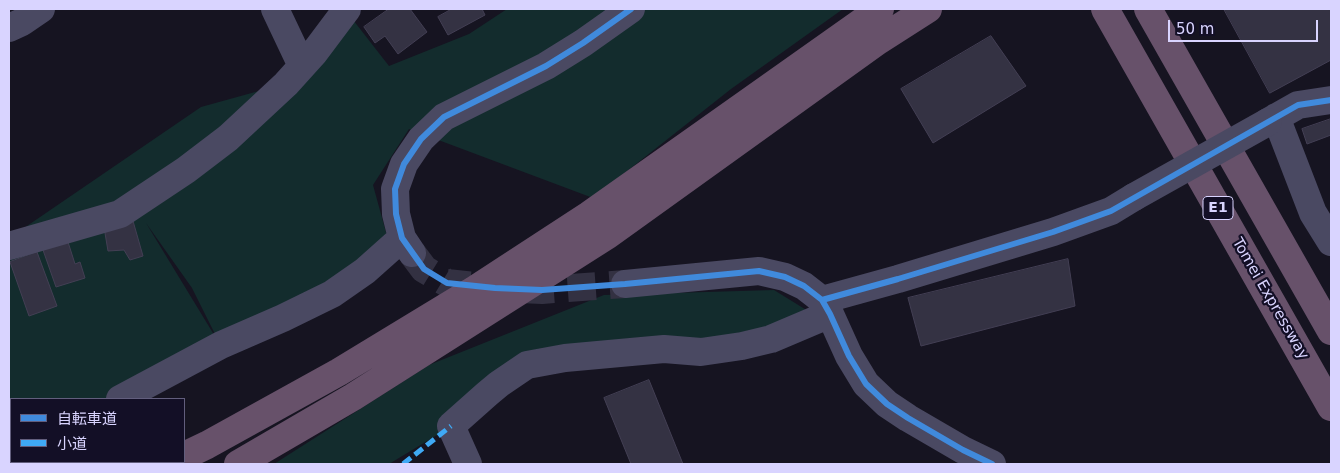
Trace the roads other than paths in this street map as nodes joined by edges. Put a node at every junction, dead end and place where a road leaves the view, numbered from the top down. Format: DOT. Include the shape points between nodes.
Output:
graph roads {
  1 [pos="41,9"];
  2 [pos="275,9"];
  3 [pos="347,9"];
  4 [pos="631,9"];
  5 [pos="880,9"];
  6 [pos="928,9"];
  7 [pos="1105,9"];
  8 [pos="1148,9"];
  9 [pos="9,28"];
  10 [pos="302,66"];
  11 [pos="1331,100"];
  12 [pos="1272,120"];
  13 [pos="1331,242"];
  14 [pos="9,246"];
  15 [pos="625,284"];
  16 [pos="826,307"];
  17 [pos="1331,330"];
  18 [pos="122,398"];
  19 [pos="1331,407"];
  20 [pos="185,455"];
  21 [pos="238,464"];
  22 [pos="468,464"];
  23 [pos="992,464"];
  1 -- 9 [label="street"];
  2 -- 10 [label="street"];
  3 -- 10 [label="street"];
  4 -- 18 [label="street" via="546,66 444,117 421,139 404,164 395,189 396,214 407,246 332,294 221,346"];
  5 -- 20 [label="highway" via="589,215 474,290 339,372"];
  6 -- 21 [label="highway" via="608,235 352,397"];
  7 -- 19 [label="highway, Tomei Expressway / E1"];
  8 -- 17 [label="highway, E1"];
  10 -- 14 [label="street" via="228,138 120,214"];
  11 -- 12 [label="street" via="1298,105"];
  12 -- 13 [label="street" via="1313,213"];
  12 -- 16 [label="street, bridge" via="1111,211 898,279"];
  15 -- 16 [label="street" via="759,271 785,277 804,286"];
  16 -- 22 [label="street" via="771,339 742,346 701,352 664,349 584,356 528,366 486,394 451,426"];
  16 -- 23 [label="street" via="849,356 866,384 880,398 962,450"];
}
